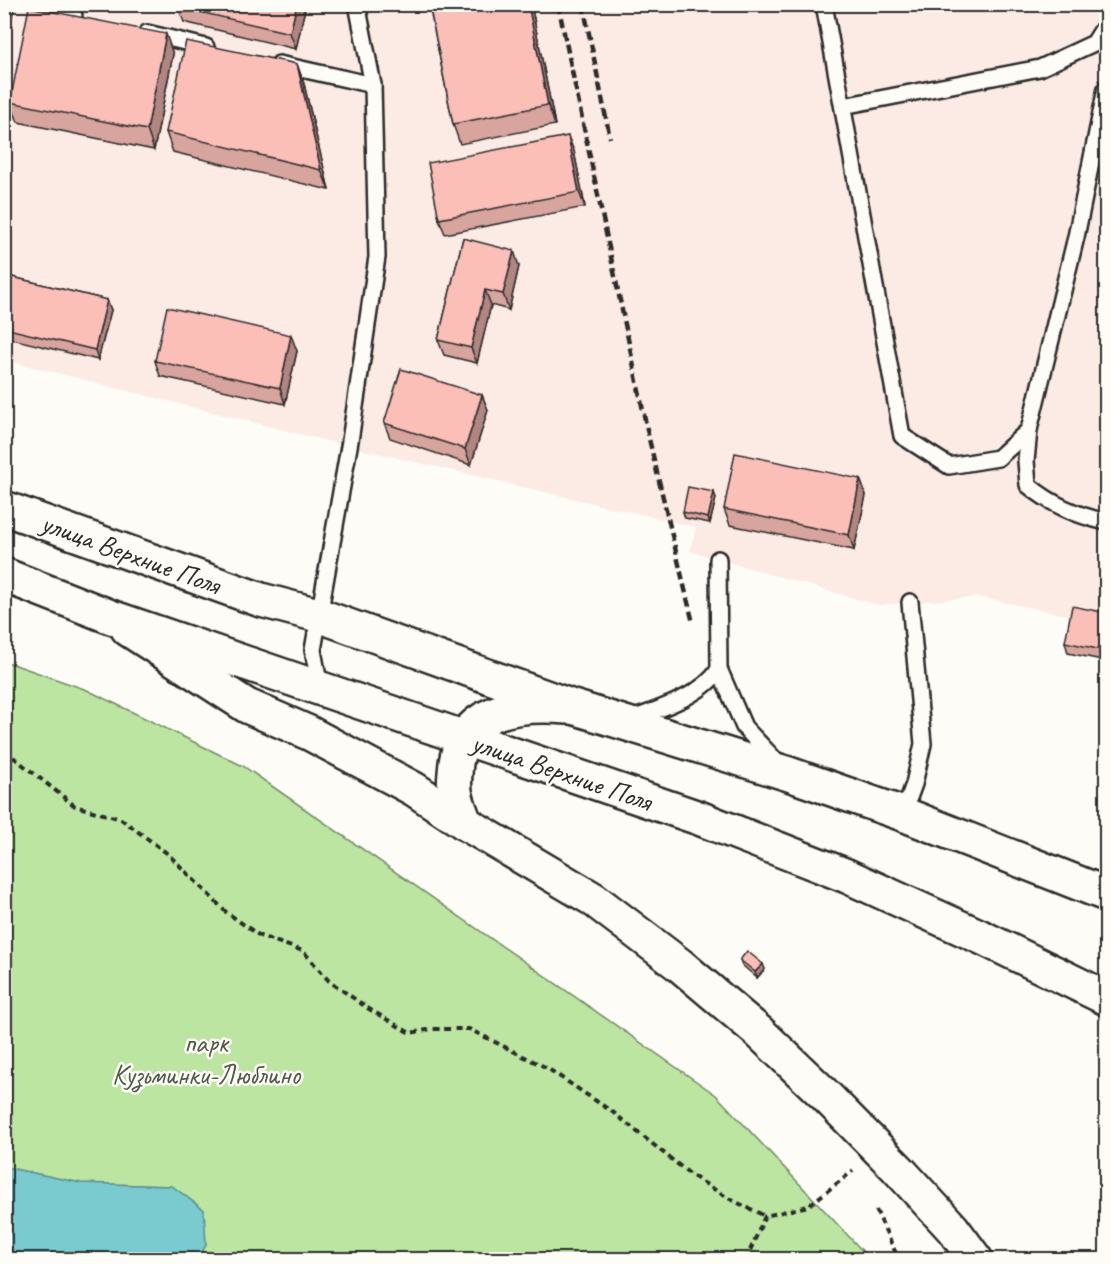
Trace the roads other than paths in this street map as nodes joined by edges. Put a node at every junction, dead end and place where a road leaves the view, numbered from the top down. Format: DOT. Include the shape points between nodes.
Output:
graph roads {
  1 [pos="357,4"];
  2 [pos="824,4"];
  3 [pos="50,11"];
  4 [pos="84,19"];
  5 [pos="1107,24"];
  6 [pos="131,29"];
  7 [pos="223,51"];
  8 [pos="270,62"];
  9 [pos="373,85"];
  10 [pos="1107,88"];
  11 [pos="843,106"];
  12 [pos="1029,430"];
  13 [pos="4,508"];
  14 [pos="1107,522"];
  15 [pos="718,559"];
  16 [pos="4,575"];
  17 [pos="910,602"];
  18 [pos="318,615"];
  19 [pos="111,617"];
  20 [pos="719,669"];
  21 [pos="320,688"];
  22 [pos="573,707"];
  23 [pos="614,720"];
  24 [pos="465,737"];
  25 [pos="789,774"];
  26 [pos="903,814"];
  27 [pos="465,823"];
  28 [pos="1107,894"];
  29 [pos="1107,998"];
  30 [pos="976,1260"];
  1 -- 9 [label="lane"];
  2 -- 11 [label="lane"];
  3 -- 4 [label="lane"];
  5 -- 11 [label="lane" via="1094,43 1040,68"];
  6 -- 7 [label="lane"];
  8 -- 9 [label="lane"];
  9 -- 18 [label="lane" via="377,257 350,441"];
  10 -- 12 [label="lane"];
  11 -- 12 [label="lane" via="902,436 949,466 998,458"];
  12 -- 14 [label="lane" via="1028,485 1046,500"];
  13 -- 18 [label="main road, улица Верхние Поля" via="261,600"];
  15 -- 20 [label="lane"];
  16 -- 19 [label="main road, улица Верхние Поля"];
  17 -- 26 [label="lane" via="923,744"];
  18 -- 21 [label="lane" via="312,650"];
  18 -- 22 [label="main road, улица Верхние Поля"];
  19 -- 21 [label="main road, улица Верхние Поля"];
  19 -- 27 [label="main road" via="247,706 309,733 393,778"];
  20 -- 23 [label="lane" via="680,702 629,720"];
  20 -- 25 [label="lane" via="744,727"];
  21 -- 24 [label="main road, улица Верхние Поля"];
  22 -- 23 [label="main road, улица Верхние Поля"];
  22 -- 24 [label="main road" via="540,705 501,711 479,721"];
  23 -- 25 [label="main road, улица Верхние Поля"];
  24 -- 27 [label="main road" via="454,774"];
  24 -- 29 [label="main road, улица Верхние Поля" via="699,818 847,876"];
  25 -- 26 [label="main road, улица Верхние Поля"];
  26 -- 28 [label="main road, улица Верхние Поля"];
  27 -- 30 [label="main road" via="593,899 759,1032 897,1168"];
}
